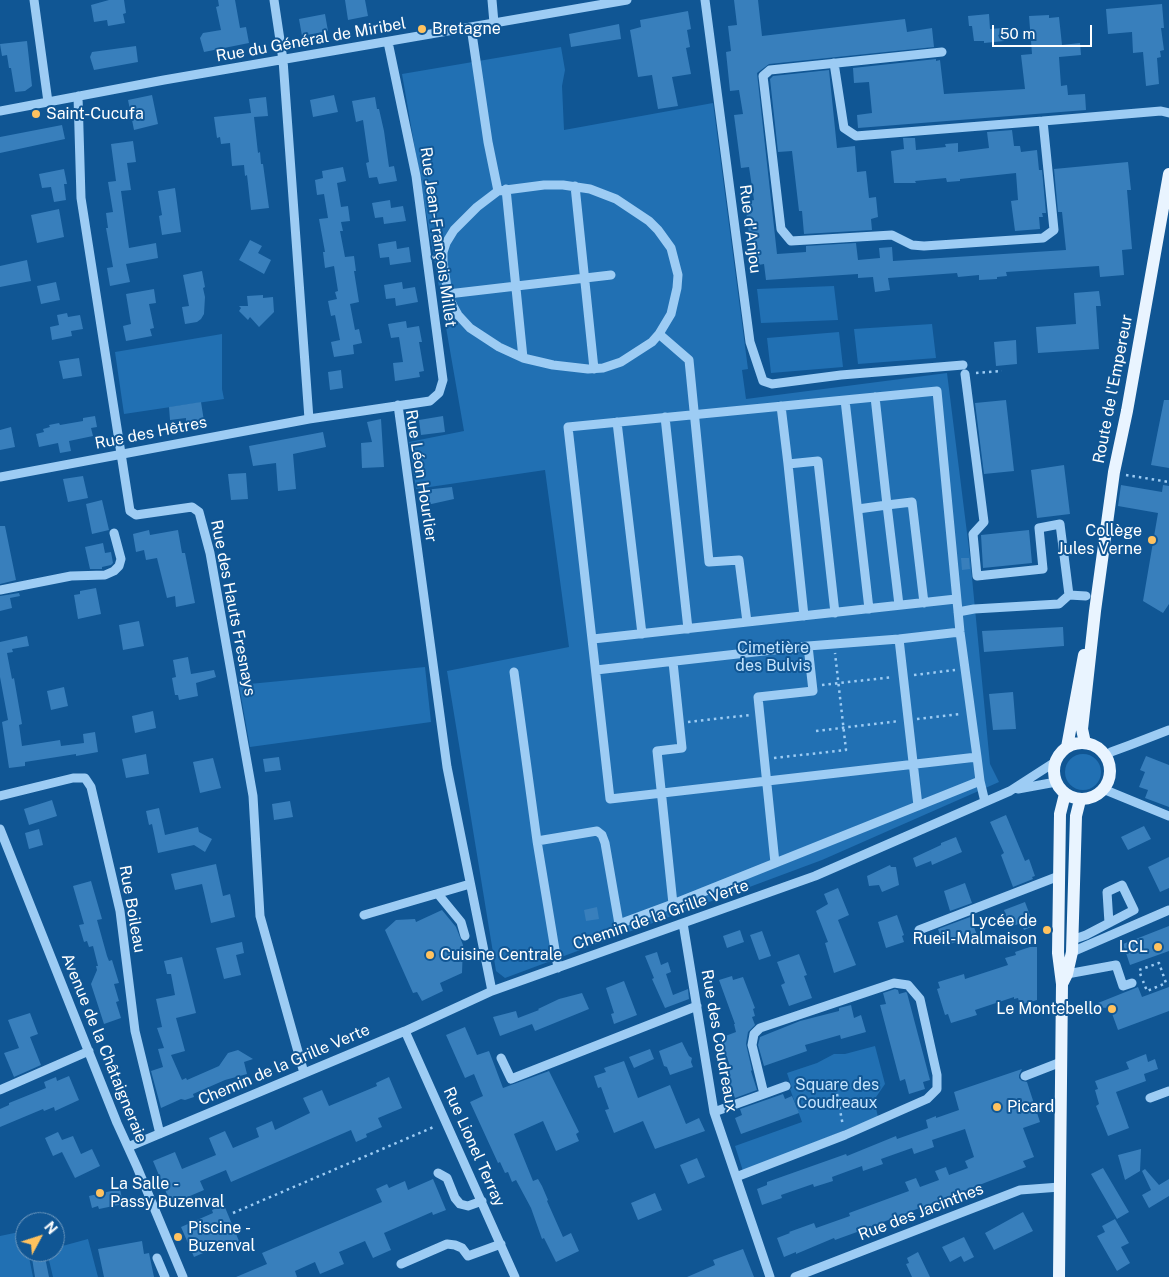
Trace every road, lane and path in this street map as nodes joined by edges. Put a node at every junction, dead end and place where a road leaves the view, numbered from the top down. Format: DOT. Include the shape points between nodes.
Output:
graph roads {
  1 [pos="34,0"];
  2 [pos="274,0"];
  3 [pos="492,0"];
  4 [pos="627,0"];
  5 [pos="705,0"];
  6 [pos="494,23"];
  7 [pos="472,27"];
  8 [pos="388,42"];
  9 [pos="942,52"];
  10 [pos="283,60"];
  11 [pos="834,63"];
  12 [pos="78,96"];
  13 [pos="48,102"];
  14 [pos="0,111"];
  15 [pos="1169,113"];
  16 [pos="1043,121"];
  17 [pos="1169,174"];
  18 [pos="574,186"];
  19 [pos="502,190"];
  20 [pos="611,275"];
  21 [pos="585,278"];
  22 [pos="515,286"];
  23 [pos="448,294"];
  24 [pos="659,334"];
  25 [pos="523,358"];
  26 [pos="963,365"];
  27 [pos="594,369"];
  28 [pos="1002,371"];
  29 [pos="984,373"];
  30 [pos="965,374"];
  31 [pos="875,397"];
  32 [pos="845,400"];
  33 [pos="398,405"];
  34 [pos="781,406"];
  35 [pos="694,415"];
  36 [pos="665,417"];
  37 [pos="309,419"];
  38 [pos="617,422"];
  39 [pos="121,453"];
  40 [pos="788,464"];
  41 [pos="1125,475"];
  42 [pos="0,477"];
  43 [pos="1169,482"];
  44 [pos="887,505"];
  45 [pos="858,509"];
  46 [pos="114,533"];
  47 [pos="0,590"];
  48 [pos="1070,595"];
  49 [pos="1086,596"];
  50 [pos="956,599"];
  51 [pos="924,603"];
  52 [pos="899,605"];
  53 [pos="869,609"];
  54 [pos="1095,611"];
  55 [pos="835,612"];
  56 [pos="958,612"];
  57 [pos="804,616"];
  58 [pos="747,622"];
  59 [pos="688,629"];
  60 [pos="960,632"];
  61 [pos="642,634"];
  62 [pos="592,639"];
  63 [pos="899,639"];
  64 [pos="834,644"];
  65 [pos="808,646"];
  66 [pos="673,662"];
  67 [pos="965,669"];
  68 [pos="596,670"];
  69 [pos="514,672"];
  70 [pos="903,676"];
  71 [pos="839,683"];
  72 [pos="813,686"];
  73 [pos="971,713"];
  74 [pos="760,714"];
  75 [pos="908,720"];
  76 [pos="679,723"];
  77 [pos="843,728"];
  78 [pos="1169,730"];
  79 [pos="816,731"];
  80 [pos="1084,743"];
  81 [pos="1067,747"];
  82 [pos="1106,757"];
  83 [pos="977,758"];
  84 [pos="765,759"];
  85 [pos="1055,762"];
  86 [pos="913,765"];
  87 [pos="980,781"];
  88 [pos="767,782"];
  89 [pos="1056,782"];
  90 [pos="1103,789"];
  91 [pos="1010,791"];
  92 [pos="661,794"];
  93 [pos="1065,794"];
  94 [pos="0,796"];
  95 [pos="1080,800"];
  96 [pos="985,802"];
  97 [pos="918,806"];
  98 [pos="1169,816"];
  99 [pos="0,829"];
  100 [pos="2,840"];
  101 [pos="537,841"];
  102 [pos="775,863"];
  103 [pos="1059,876"];
  104 [pos="470,884"];
  105 [pos="438,894"];
  106 [pos="673,904"];
  107 [pos="1169,910"];
  108 [pos="364,915"];
  109 [pos="683,923"];
  110 [pos="1109,923"];
  111 [pos="919,930"];
  112 [pos="465,936"];
  113 [pos="1072,946"];
  114 [pos="558,968"];
  115 [pos="1064,979"];
  116 [pos="1142,979"];
  117 [pos="1132,983"];
  118 [pos="492,991"];
  119 [pos="697,1006"];
  120 [pos="405,1031"];
  121 [pos="89,1051"];
  122 [pos="501,1058"];
  123 [pos="1061,1062"];
  124 [pos="304,1073"];
  125 [pos="1024,1076"];
  126 [pos="786,1086"];
  127 [pos="0,1090"];
  128 [pos="1169,1091"];
  129 [pos="764,1094"];
  130 [pos="837,1094"];
  131 [pos="1150,1098"];
  132 [pos="714,1112"];
  133 [pos="446,1122"];
  134 [pos="160,1134"];
  135 [pos="845,1134"];
  136 [pos="128,1147"];
  137 [pos="438,1173"];
  138 [pos="736,1177"];
  139 [pos="1060,1186"];
  140 [pos="482,1201"];
  141 [pos="233,1213"];
  142 [pos="501,1244"];
  143 [pos="157,1258"];
  144 [pos="401,1264"];
  145 [pos="165,1277"];
  146 [pos="183,1277"];
  147 [pos="515,1277"];
  148 [pos="770,1277"];
  149 [pos="796,1277"];
  150 [pos="1059,1277"];
  1 -- 13 [label="street"];
  2 -- 10 [label="street"];
  3 -- 6 [label="street"];
  4 -- 6 [label="street, Rue du Général de Miribel"];
  5 -- 26 [label="street, Rue d'Anjou" via="750,342 763,381 772,384"];
  6 -- 7 [label="street, Rue du Général de Miribel"];
  7 -- 8 [label="street, Rue du Général de Miribel"];
  7 -- 19 [label="street" via="488,142"];
  8 -- 10 [label="street, Rue du Général de Miribel"];
  8 -- 33 [label="street, Rue Jean-François Millet" via="416,176 443,380 439,393 430,401"];
  9 -- 11 [label="street"];
  10 -- 12 [label="street, Rue du Général de Miribel"];
  10 -- 37 [label="street"];
  11 -- 16 [label="street" via="844,128 856,136"];
  11 -- 16 [label="street" via="770,70 763,76 781,229 791,241 892,235 912,245 924,246 1044,238 1054,230"];
  12 -- 13 [label="street, Rue du Général de Miribel"];
  12 -- 39 [label="street, Rue des Hauts Fresnays" via="81,198"];
  13 -- 14 [label="street, Rue du Général de Miribel"];
  15 -- 16 [label="street" via="1160,111"];
  17 -- 54 [label="main road, Route de l'Empereur" via="1114,472"];
  18 -- 19 [label="street" via="544,185"];
  18 -- 21 [label="street"];
  18 -- 24 [label="street" via="605,194 628,206 666,239 677,266 677,288 671,314"];
  19 -- 22 [label="street"];
  19 -- 23 [label="street" via="460,222 446,243 443,262"];
  20 -- 21 [label="street"];
  21 -- 22 [label="street"];
  21 -- 27 [label="street"];
  22 -- 23 [label="street"];
  22 -- 25 [label="street"];
  23 -- 25 [label="street" via="458,316 470,328"];
  24 -- 27 [label="street" via="642,350 621,362"];
  24 -- 35 [label="street" via="689,360"];
  25 -- 27 [label="street" via="571,368"];
  28 -- 29 [label="path"];
  30 -- 48 [label="street" via="984,522 973,534 977,576 1043,569 1040,528 1060,524"];
  31 -- 32 [label="street"];
  31 -- 44 [label="street"];
  31 -- 50 [label="street" via="937,390"];
  32 -- 34 [label="street"];
  32 -- 45 [label="street"];
  33 -- 37 [label="street, Rue Léon Hourlier"];
  33 -- 104 [label="street, Rue Léon Hourlier" via="447,767"];
  34 -- 35 [label="street"];
  34 -- 40 [label="street"];
  35 -- 36 [label="street"];
  35 -- 58 [label="street" via="709,562 739,560"];
  36 -- 38 [label="street"];
  36 -- 59 [label="street"];
  37 -- 39 [label="street, Rue des Hêtres"];
  38 -- 61 [label="street"];
  38 -- 62 [label="street" via="568,427"];
  39 -- 42 [label="street, Rue des Hêtres"];
  39 -- 124 [label="street, Rue des Hauts Fresnays" via="130,511 136,515 192,508 199,512 210,553 253,796 260,916"];
  40 -- 55 [label="street" via="818,461"];
  40 -- 57 [label="street"];
  41 -- 43 [label="path"];
  44 -- 45 [label="street"];
  44 -- 51 [label="street" via="912,502"];
  44 -- 52 [label="street"];
  45 -- 53 [label="street"];
  46 -- 47 [label="street" via="121,559 114,571"];
  48 -- 49 [label="street"];
  48 -- 56 [label="street" via="1059,604"];
  50 -- 51 [label="street"];
  50 -- 56 [label="street"];
  51 -- 52 [label="street"];
  52 -- 53 [label="street"];
  53 -- 55 [label="street"];
  54 -- 80 [label="main road, Route de l'Empereur" via="1082,729"];
  54 -- 81 [label="main road, Route de l'Empereur" via="1080,670"];
  55 -- 57 [label="street"];
  56 -- 60 [label="street"];
  57 -- 58 [label="street"];
  58 -- 59 [label="street"];
  59 -- 61 [label="street"];
  60 -- 63 [label="street"];
  60 -- 67 [label="street"];
  61 -- 62 [label="street"];
  62 -- 68 [label="street"];
  63 -- 64 [label="street"];
  63 -- 70 [label="street"];
  64 -- 65 [label="street"];
  64 -- 71 [label="path"];
  65 -- 66 [label="street"];
  65 -- 72 [label="street"];
  66 -- 68 [label="street"];
  66 -- 76 [label="street"];
  67 -- 70 [label="path"];
  67 -- 73 [label="street"];
  68 -- 92 [label="street" via="610,799"];
  69 -- 101 [label="street"];
  70 -- 71 [label="path"];
  70 -- 75 [label="street"];
  71 -- 72 [label="path"];
  71 -- 77 [label="path"];
  72 -- 74 [label="street" via="813,691 758,697"];
  73 -- 75 [label="path"];
  73 -- 83 [label="street"];
  74 -- 76 [label="path"];
  74 -- 84 [label="street"];
  75 -- 77 [label="path"];
  75 -- 86 [label="street"];
  76 -- 92 [label="street" via="682,748 656,751"];
  77 -- 79 [label="path"];
  77 -- 84 [label="path" via="846,750"];
  78 -- 82 [label="street"];
  80 -- 81 [label="main road"];
  80 -- 82 [label="main road" via="1093,745"];
  81 -- 85 [label="main road"];
  82 -- 90 [label="main road" via="1110,773"];
  83 -- 86 [label="street"];
  83 -- 87 [label="street"];
  84 -- 88 [label="street"];
  85 -- 89 [label="main road"];
  85 -- 91 [label="street, Chemin de la Grille Verte"];
  86 -- 88 [label="street"];
  86 -- 97 [label="street"];
  87 -- 96 [label="street"];
  87 -- 97 [label="street"];
  88 -- 92 [label="street"];
  88 -- 102 [label="street"];
  89 -- 91 [label="street, Chemin de la Grille Verte"];
  89 -- 93 [label="main road"];
  90 -- 95 [label="main road" via="1097,795"];
  90 -- 98 [label="street"];
  91 -- 96 [label="street, Chemin de la Grille Verte"];
  92 -- 106 [label="street"];
  93 -- 95 [label="main road"];
  93 -- 103 [label="main road" via="1060,814"];
  94 -- 134 [label="street, Rue Boileau" via="74,778 85,778 91,786 120,911 135,1031"];
  95 -- 113 [label="main road" via="1076,816"];
  96 -- 109 [label="street, Chemin de la Grille Verte" via="815,876"];
  97 -- 102 [label="street"];
  99 -- 100 [label="street, Avenue de la Châtaigneraie"];
  100 -- 121 [label="street, Avenue de la Châtaigneraie"];
  101 -- 106 [label="street" via="597,832 602,835 619,924"];
  101 -- 114 [label="street"];
  102 -- 106 [label="street"];
  103 -- 111 [label="street"];
  103 -- 115 [label="main road" via="1058,953"];
  104 -- 105 [label="street"];
  104 -- 118 [label="street, Rue Léon Hourlier"];
  105 -- 108 [label="street"];
  105 -- 112 [label="street" via="461,922"];
  107 -- 113 [label="street"];
  109 -- 114 [label="street, Chemin de la Grille Verte"];
  109 -- 119 [label="street, Rue des Coudreaux"];
  110 -- 113 [label="street"];
  113 -- 115 [label="main road"];
  114 -- 118 [label="street, Chemin de la Grille Verte"];
  115 -- 117 [label="street" via="1116,966 1123,986"];
  115 -- 123 [label="main road"];
  116 -- 116 [label="path" via="1147,990 1166,982 1159,963 1139,970"];
  116 -- 117 [label="path"];
  118 -- 120 [label="street, Chemin de la Grille Verte"];
  119 -- 122 [label="street" via="511,1079"];
  119 -- 132 [label="street, Rue des Coudreaux"];
  120 -- 124 [label="street, Chemin de la Grille Verte"];
  120 -- 133 [label="street, Rue Lionel Terray"];
  121 -- 127 [label="street"];
  121 -- 136 [label="street, Avenue de la Châtaigneraie"];
  123 -- 125 [label="street"];
  123 -- 139 [label="main road"];
  124 -- 134 [label="street, Chemin de la Grille Verte"];
  126 -- 129 [label="street"];
  128 -- 131 [label="street"];
  129 -- 132 [label="street"];
  129 -- 135 [label="street" via="752,1045 754,1034 760,1028 894,983 908,985 920,999 937,1075 937,1089 927,1099"];
  130 -- 135 [label="path"];
  132 -- 138 [label="street, Rue des Coudreaux"];
  133 -- 140 [label="street, Rue Lionel Terray"];
  133 -- 141 [label="path"];
  134 -- 136 [label="street, Chemin de la Grille Verte"];
  135 -- 138 [label="street"];
  136 -- 146 [label="street, Avenue de la Châtaigneraie"];
  137 -- 140 [label="street" via="447,1178 460,1204 468,1206"];
  138 -- 148 [label="street, Rue des Coudreaux"];
  139 -- 149 [label="street, Rue des Jacinthes" via="1020,1190"];
  139 -- 150 [label="main road"];
  140 -- 142 [label="street, Rue Lionel Terray"];
  142 -- 144 [label="street" via="468,1256 462,1248 447,1244"];
  142 -- 147 [label="street, Rue Lionel Terray"];
  143 -- 145 [label="street"];
}
